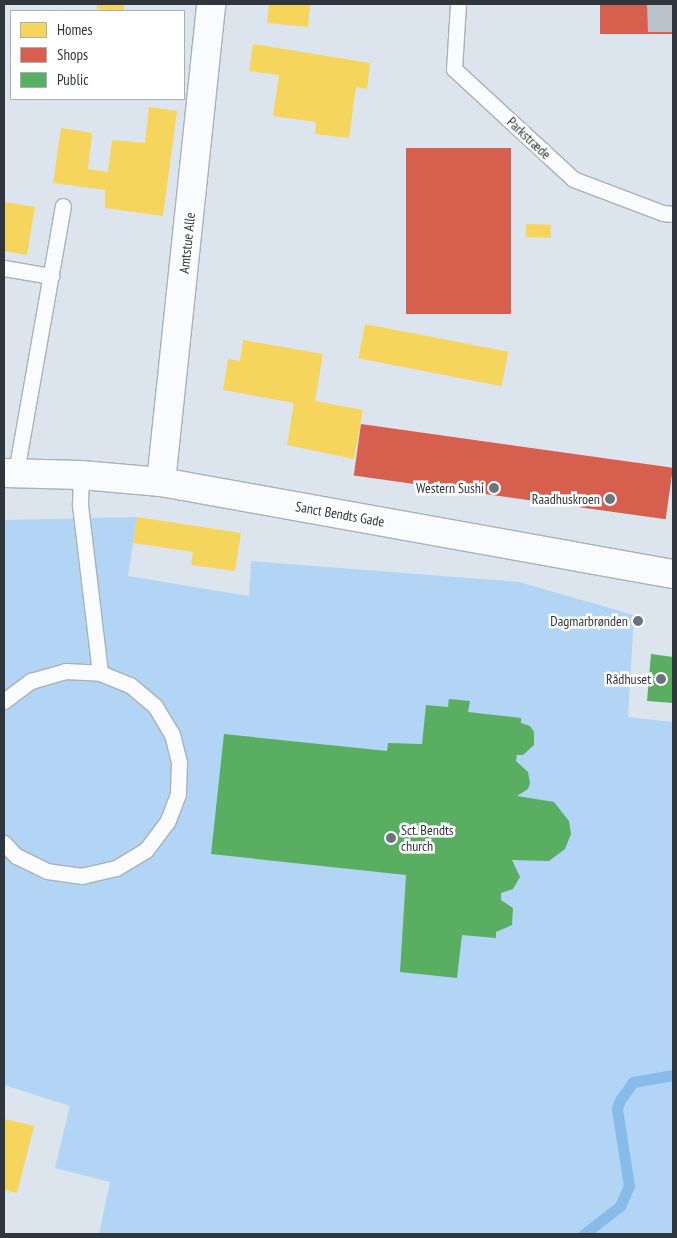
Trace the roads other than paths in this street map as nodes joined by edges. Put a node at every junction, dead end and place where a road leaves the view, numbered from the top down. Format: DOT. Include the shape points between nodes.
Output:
graph roads {
  1 [pos="211,4"];
  2 [pos="458,4"];
  3 [pos="63,206"];
  4 [pos="673,214"];
  5 [pos="4,268"];
  6 [pos="51,276"];
  7 [pos="10,473"];
  8 [pos="81,475"];
  9 [pos="161,482"];
  10 [pos="673,574"];
  11 [pos="100,673"];
  12 [pos="4,701"];
  13 [pos="4,843"];
  1 -- 9 [label="street, Amtstue Alle"];
  2 -- 4 [label="lane, Parkstræde" via="454,69 574,179"];
  3 -- 6 [label="lane"];
  5 -- 6 [label="lane"];
  6 -- 7 [label="lane"];
  7 -- 8 [label="street, Sanct Bendts Gade"];
  8 -- 9 [label="street, Sanct Bendts Gade"];
  8 -- 11 [label="lane" via="81,514"];
  9 -- 10 [label="street, Sanct Bendts Gade"];
  11 -- 12 [label="lane" via="65,671 32,681"];
  11 -- 13 [label="lane" via="130,685 155,706 172,734 180,763 178,794 168,822 146,850 116,868 82,876 47,872 16,856"];
}
